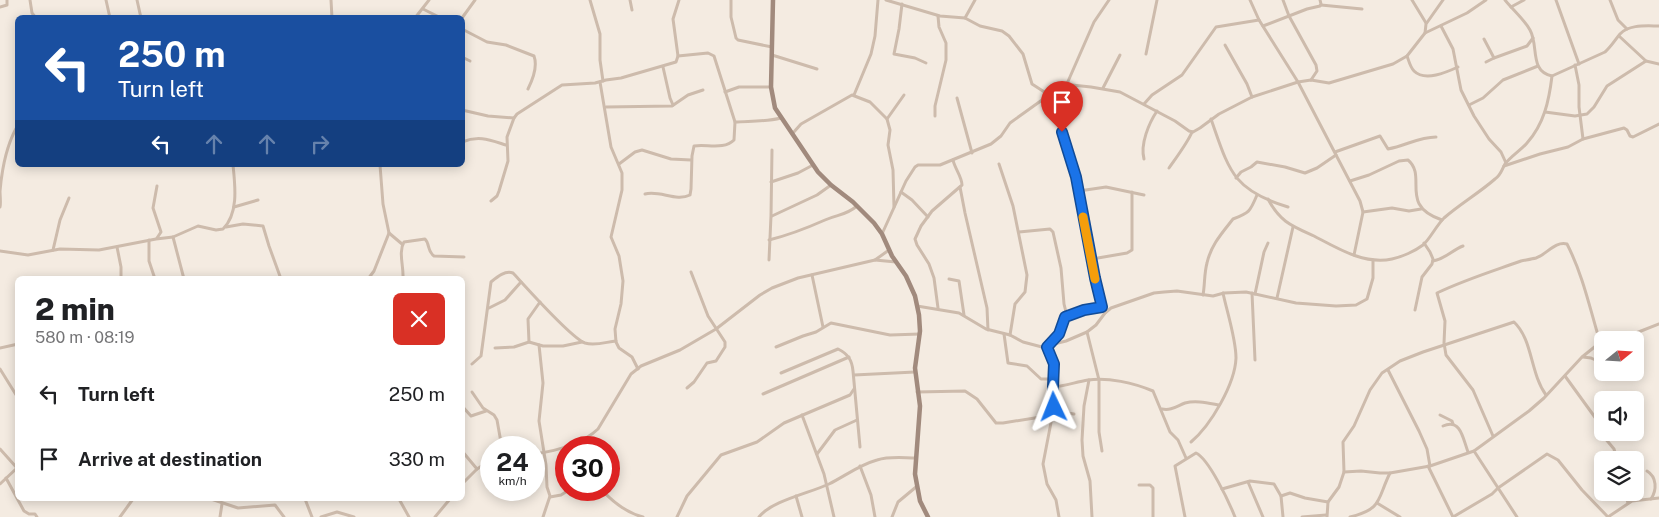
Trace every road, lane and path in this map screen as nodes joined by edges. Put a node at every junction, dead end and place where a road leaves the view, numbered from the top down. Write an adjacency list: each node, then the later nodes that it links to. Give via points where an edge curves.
1 (7, 0): 30 (street, via 7,5)
2 (30, 0): 35 (street)
3 (106, 0): 36 (street)
4 (137, 0): 37 (street)
5 (331, 0): 38 (street)
6 (429, 0): 32 (street)
7 (475, 0): 41 (street)
8 (590, 0): 77 (street, via 600,34)
9 (630, 0): 34 (street)
10 (679, 0): 61 (street, via 673,19)
11 (730, 0): 57 (street, via 736,38)
12 (773, 0): 57 (street)
13 (878, 0): 85 (street, via 871,54)
14 (886, 0): 28 (street)
15 (975, 0): 44 (street)
16 (1109, 0): 80 (street, via 1094,22)
17 (1157, 0): 58 (street)
18 (1250, 0): 45 (street)
19 (1283, 0): 43 (street)
20 (1320, 0): 29 (street)
21 (1412, 0): 46 (street)
22 (1443, 0): 46 (street)
23 (1486, 0): 48 (street)
24 (1505, 0): 31 (street)
25 (1524, 0): 31 (street)
26 (1556, 0): 69 (street)
27 (1610, 0): 50 (street, via 1618,20)
28 (902, 4): 42 (street); 68 (street, via 894,54)
29 (1321, 5): 33 (street); 43 (street)
30 (0, 7)
31 (1511, 8): 54 (street)
32 (423, 9): 39 (street); 40 (street)
33 (1362, 9)
34 (632, 10)
35 (34, 15)
36 (109, 15)
37 (140, 15)
38 (332, 15)
39 (418, 15)
40 (435, 15)
41 (464, 15)
42 (938, 16): 44 (street); 98 (street, via 938,26 946,42 946,60)
43 (1289, 16): 47 (street); 76 (street, via 1316,65 1317,71)
44 (965, 18): 87 (street, via 980,26 1005,32 1025,57 1032,84)
45 (1259, 20): 47 (street); 90 (street, via 1216,27 1182,75)
46 (1426, 24): 52 (street)
47 (1263, 26): 78 (street)
48 (1441, 26): 52 (street); 73 (street)
49 (1659, 26): 50 (street)
50 (1627, 29): 53 (street)
51 (465, 31): 82 (street, via 487,42 506,45 534,56 534,77)
52 (1425, 33): 62 (street)
53 (1619, 36): 65 (street); 69 (street, via 1605,52)
54 (1533, 37): 63 (street, via 1527,46); 71 (street)
55 (1484, 39): 63 (street)
56 (1224, 45): 88 (street)
57 (772, 47): 59 (street)
58 (1146, 54)
59 (772, 55): 74 (street); 79 (street)
60 (1120, 55): 81 (street)
61 (678, 56): 72 (street, via 676,62); 84 (street, via 712,55)
62 (1407, 56): 73 (street, via 1415,72 1424,76); 76 (street, via 1393,64 1340,81)
63 (1494, 58): 67 (street)
64 (465, 59): 66 (street)
65 (1646, 61): 70 (street); 97 (street, via 1607,86 1594,107)
66 (470, 62)
67 (1486, 62)
68 (926, 63)
69 (1577, 64): 75 (street); 97 (street)
70 (1659, 64)
71 (1538, 66): 75 (street); 91 (street, via 1503,80 1483,98)
72 (663, 67): 77 (street); 92 (street)
73 (1458, 67): 91 (street, via 1462,90)
74 (817, 69)
75 (1552, 76): 96 (street)
76 (1312, 80): 78 (street)
77 (602, 81): 93 (street); 99 (street, via 562,86)
78 (1298, 82): 88 (street); 114 (street)
79 (771, 87): 84 (street, via 740,87); 100 (street)
80 (1066, 87): 81 (street); 87 (street)
81 (1103, 88): 90 (street)
82 (528, 89)
83 (703, 90): 92 (street)
84 (725, 92): 103 (street)
85 (854, 95): 101 (street, via 870,102); 107 (street, via 807,120)
86 (904, 95): 101 (street)
87 (1049, 95): 113 (street, via 1010,123 997,140); 131 (street)
88 (1252, 97): 102 (street)
89 (957, 98): 113 (street)
90 (1144, 104): 95 (street)
91 (1469, 104): 120 (street, via 1481,127 1501,152)
92 (673, 105): 93 (street)
93 (605, 107): 118 (street, via 611,148)
94 (465, 111): 99 (street)
95 (1157, 111): 106 (street); 115 (street, via 1142,146)
96 (1545, 112): 97 (street); 120 (street, via 1535,132)
97 (1581, 115): 109 (street)
98 (935, 116)
99 (514, 118): 111 (street)
100 (781, 118): 103 (street, via 766,122); 107 (street)
101 (887, 119): 145 (street)
102 (1211, 120): 106 (street); 125 (street)
103 (735, 122): 116 (street, via 734,141 720,146 695,145)
104 (1659, 124): 109 (street, via 1633,137 1624,128)
105 (15, 130): 144 (street, via 6,152)
106 (1192, 132): 124 (street)
107 (793, 133): 121 (street)
108 (1436, 138): 114 (street, via 1418,139 1388,149 1380,136)
109 (1583, 139): 120 (street, via 1568,147)
110 (465, 141): 111 (street, via 476,138)
111 (506, 145): 140 (street, via 507,163 498,194)
112 (772, 150): 127 (street)
113 (972, 152): 117 (street)
114 (1336, 154): 125 (street, via 1305,173 1257,162); 126 (street)
115 (1144, 159)
116 (691, 160): 118 (street, via 642,150); 134 (street, via 690,194 682,198)
117 (953, 160): 130 (street, via 962,179); 132 (street, via 937,165 917,165)
118 (619, 164): 209 (street, via 622,187 612,237 620,256 623,282)
119 (1000, 164): 153 (street)
120 (1505, 164): 150 (street, via 1498,178)
121 (813, 165): 127 (street); 128 (street)
122 (233, 167): 142 (street)
123 (380, 167): 154 (street)
124 (1169, 168)
125 (1236, 178): 136 (street)
126 (1350, 181): 146 (street, via 1408,160 1414,168); 147 (street)
127 (771, 182): 148 (street)
128 (831, 185): 141 (street); 148 (street)
129 (157, 186): 157 (street, via 153,206 160,233)
130 (960, 187): 149 (street, via 940,202); 202 (street)
131 (1079, 191): 133 (street, via 1106,186); 170 (street)
132 (901, 192): 145 (street); 149 (street)
133 (1132, 192): 135 (street); 170 (street, via 1132,250)
134 (644, 194)
135 (1144, 195)
136 (1257, 195): 138 (street); 188 (street, via 1249,212 1233,219 1216,239 1207,262)
137 (69, 198): 165 (street)
138 (1268, 199): 143 (street); 152 (street, via 1276,213)
139 (258, 200): 142 (street)
140 (491, 201)
141 (857, 206): 155 (street); 159 (street, via 845,215)
142 (233, 207): 151 (street)
143 (1288, 207)
144 (0, 208)
145 (894, 209): 155 (street)
146 (1422, 209): 147 (street, via 1392,208); 150 (street)
147 (1363, 212): 168 (street)
148 (771, 216): 159 (street)
149 (928, 217): 194 (street, via 917,233 916,241 934,278)
150 (1442, 220): 161 (street)
151 (225, 227): 156 (street, via 216,230 198,226); 180 (street, via 244,224 264,226)
152 (1293, 227): 168 (street); 189 (street)
153 (1019, 232): 198 (street, via 1050,229 1053,232); 208 (street, via 1026,290 1015,304)
154 (389, 233): 162 (street); 181 (street)
155 (882, 234): 166 (street)
156 (174, 237): 157 (street); 179 (street)
157 (156, 239): 158 (street)
158 (149, 240): 164 (street); 178 (street, via 149,261)
159 (769, 240): 171 (street)
160 (1268, 243): 187 (street)
161 (1424, 243): 173 (street, via 1394,259); 174 (street)
162 (402, 244): 169 (street, via 425,239 429,252 434,256); 182 (street)
163 (1463, 246): 174 (street)
164 (117, 247): 165 (street, via 92,251); 177 (street)
165 (53, 250): 167 (street, via 28,254)
166 (889, 250): 172 (street); 175 (street)
167 (0, 251)
168 (1354, 255): 173 (street)
169 (464, 256)
170 (1092, 259): 192 (street)
171 (769, 260)
172 (875, 260): 175 (street); 183 (street)
173 (1373, 260): 189 (street, via 1371,288 1362,303 1336,306)
174 (1433, 261): 195 (street, via 1422,276)
175 (897, 262): 191 (street)
176 (691, 272): 201 (street)
177 (120, 276)
178 (154, 276)
179 (183, 276)
180 (280, 276)
181 (370, 276)
182 (403, 276)
183 (812, 276): 200 (street); 201 (street, via 794,279 765,291)
184 (949, 279): 197 (street, via 959,281)
185 (521, 282): 190 (street); 193 (street, via 504,300); 193 (street, via 511,272 493,280)
186 (1222, 293): 187 (street); 188 (street); 243 (street, via 1236,358 1230,383)
187 (1253, 294): 189 (street); 223 (street)
188 (1202, 295): 196 (street, via 1154,292)
189 (1277, 298)
190 (540, 302): 210 (street, via 528,319); 211 (street)
191 (917, 306): 194 (street); 206 (street)
192 (1102, 307): 196 (street); 198 (street)
193 (488, 308): 224 (street, via 481,356)
194 (938, 309): 197 (street)
195 (1415, 310)
196 (1105, 313): 205 (street)
197 (964, 316): 202 (street)
198 (1067, 316): 216 (street, via 1062,321 1059,334)
199 (1659, 324): 204 (street)
200 (823, 327): 206 (street, via 836,324 890,335); 215 (street)
201 (716, 329): 226 (street); 236 (street, via 725,343 725,350 716,361 707,363)
202 (988, 330): 207 (street)
203 (1598, 331): 214 (street, via 1575,259 1567,244 1561,243 1536,258 1437,293 1445,321)
204 (1641, 331)
205 (1087, 332): 216 (street); 234 (street)
206 (920, 334): 228 (street)
207 (1004, 334): 208 (street); 232 (street, via 1008,363 1027,366 1041,380)
208 (1010, 335): 216 (street, via 1034,346)
209 (616, 341): 211 (street); 226 (street, via 619,348 632,357)
210 (529, 342): 213 (street); 219 (street)
211 (583, 342): 213 (street, via 563,346)
212 (15, 345): 218 (street)
213 (539, 345): 256 (street, via 543,374 542,405 538,418)
214 (1444, 346): 227 (street, via 1400,361); 242 (street, via 1514,322 1520,328); 257 (street, via 1448,358 1473,390)
215 (776, 347)
216 (1047, 347): 232 (street, via 1054,364)
217 (1594, 347): 221 (street)
218 (0, 348)
219 (495, 348)
220 (849, 357): 229 (street, via 837,349); 230 (street); 241 (street)
221 (1582, 357): 222 (street); 231 (street)
222 (1594, 359)
223 (1255, 360)
224 (472, 364)
225 (0, 369): 240 (street)
226 (638, 369): 265 (street, via 631,374 598,430 577,443)
227 (1388, 370): 274 (street, via 1420,431); 279 (street, via 1370,390 1343,442)
228 (915, 372): 230 (street); 239 (street)
229 (782, 373)
230 (854, 375): 237 (street)
231 (1565, 376): 242 (street); 251 (street)
232 (1054, 379): 235 (street)
233 (1089, 380): 234 (street); 235 (street); 330 (street, via 1082,440 1090,482)
234 (1098, 380): 245 (street, via 1151,390); 262 (street)
235 (1053, 387): 247 (street)
236 (687, 388)
237 (854, 389): 250 (street, via 850,395); 252 (street)
238 (472, 392): 246 (street)
239 (917, 392): 247 (street, via 965,391 978,399 996,423); 269 (street)
240 (15, 393)
241 (763, 394)
242 (1546, 395): 257 (street)
243 (1219, 405): 245 (street, via 1204,402); 259 (street, via 1204,429)
244 (465, 409): 246 (street, via 471,416)
245 (1161, 409): 270 (street)
246 (487, 411): 255 (street, via 498,420)
247 (1054, 413): 248 (street); 329 (street, via 1043,464)
248 (1074, 414)
249 (1440, 414): 253 (street)
250 (802, 415): 268 (street); 322 (street, via 757,442 721,455 687,496)
251 (1594, 415)
252 (857, 420): 260 (street); 268 (street, via 835,430)
253 (1453, 424): 254 (street); 266 (street, via 1460,429)
254 (1443, 426)
255 (500, 436)
256 (541, 436)
257 (1492, 436): 263 (street)
258 (1607, 441): 264 (street)
259 (1191, 442)
260 (860, 447)
261 (0, 449): 271 (street)
262 (1102, 451)
263 (1474, 451): 266 (street); 288 (street)
264 (1615, 451)
265 (545, 452)
266 (1468, 452): 274 (street)
267 (465, 455): 276 (street)
268 (817, 455): 285 (street)
269 (916, 458): 273 (street, via 886,458); 287 (street)
270 (1186, 458): 289 (street, via 1196,453 1200,455); 332 (street, via 1175,467)
271 (15, 466)
272 (545, 466): 294 (street)
273 (860, 466): 285 (street); 326 (street)
274 (1429, 466): 280 (street); 339 (street)
275 (480, 467): 276 (street)
276 (477, 469): 282 (street)
277 (15, 470): 281 (street)
278 (1647, 471): 296 (street, via 1653,476 1655,488)
279 (1344, 472): 280 (street); 305 (street, via 1339,487)
280 (1390, 473): 306 (street)
281 (6, 478): 284 (street); 290 (street)
282 (465, 481)
283 (1248, 482): 289 (street); 293 (street, via 1274,484); 334 (street)
284 (0, 484)
285 (826, 485): 292 (street); 325 (street)
286 (1139, 485): 331 (street, via 1153,488)
287 (916, 487): 327 (street, via 898,502); 328 (street)
288 (1498, 488): 339 (street); 340 (street); 341 (street, via 1547,454 1558,460)
289 (1222, 489): 333 (street)
290 (15, 494)
291 (555, 496): 294 (street)
292 (796, 496): 323 (street); 324 (street)
293 (1281, 496): 305 (street, via 1290,493); 335 (street)
294 (550, 497): 320 (street)
295 (1659, 498): 296 (street)
296 (1650, 499): 307 (street)
297 (19, 501): 311 (street, via 24,511)
298 (132, 501): 312 (street)
299 (215, 501): 308 (street)
300 (276, 501): 309 (street)
301 (306, 501): 315 (street)
302 (400, 501): 318 (street)
303 (448, 501): 319 (street)
304 (612, 501): 321 (street)
305 (1328, 502): 310 (street)
306 (1377, 503): 337 (street, via 1364,514); 338 (street)
307 (1628, 503): 341 (street)
308 (222, 504): 309 (street, via 244,509); 313 (street)
309 (275, 505): 314 (street)
310 (1326, 516): 336 (street)
311 (37, 517)
312 (120, 517)
313 (220, 517)
314 (284, 517)
315 (312, 517)
316 (321, 517): 317 (street, via 337,512)
317 (354, 517)
318 (409, 517)
319 (435, 517)
320 (543, 517)
321 (643, 517)
322 (677, 517)
323 (758, 517)
324 (802, 517)
325 (834, 517)
326 (875, 517)
327 (892, 517)
328 (928, 517)
329 (1059, 517)
330 (1092, 517)
331 (1153, 517)
332 (1184, 517)
333 (1235, 517)
334 (1263, 517)
335 (1283, 517)
336 (1302, 517)
337 (1350, 517)
338 (1400, 517)
339 (1453, 517)
340 (1517, 517)
341 (1608, 517)

